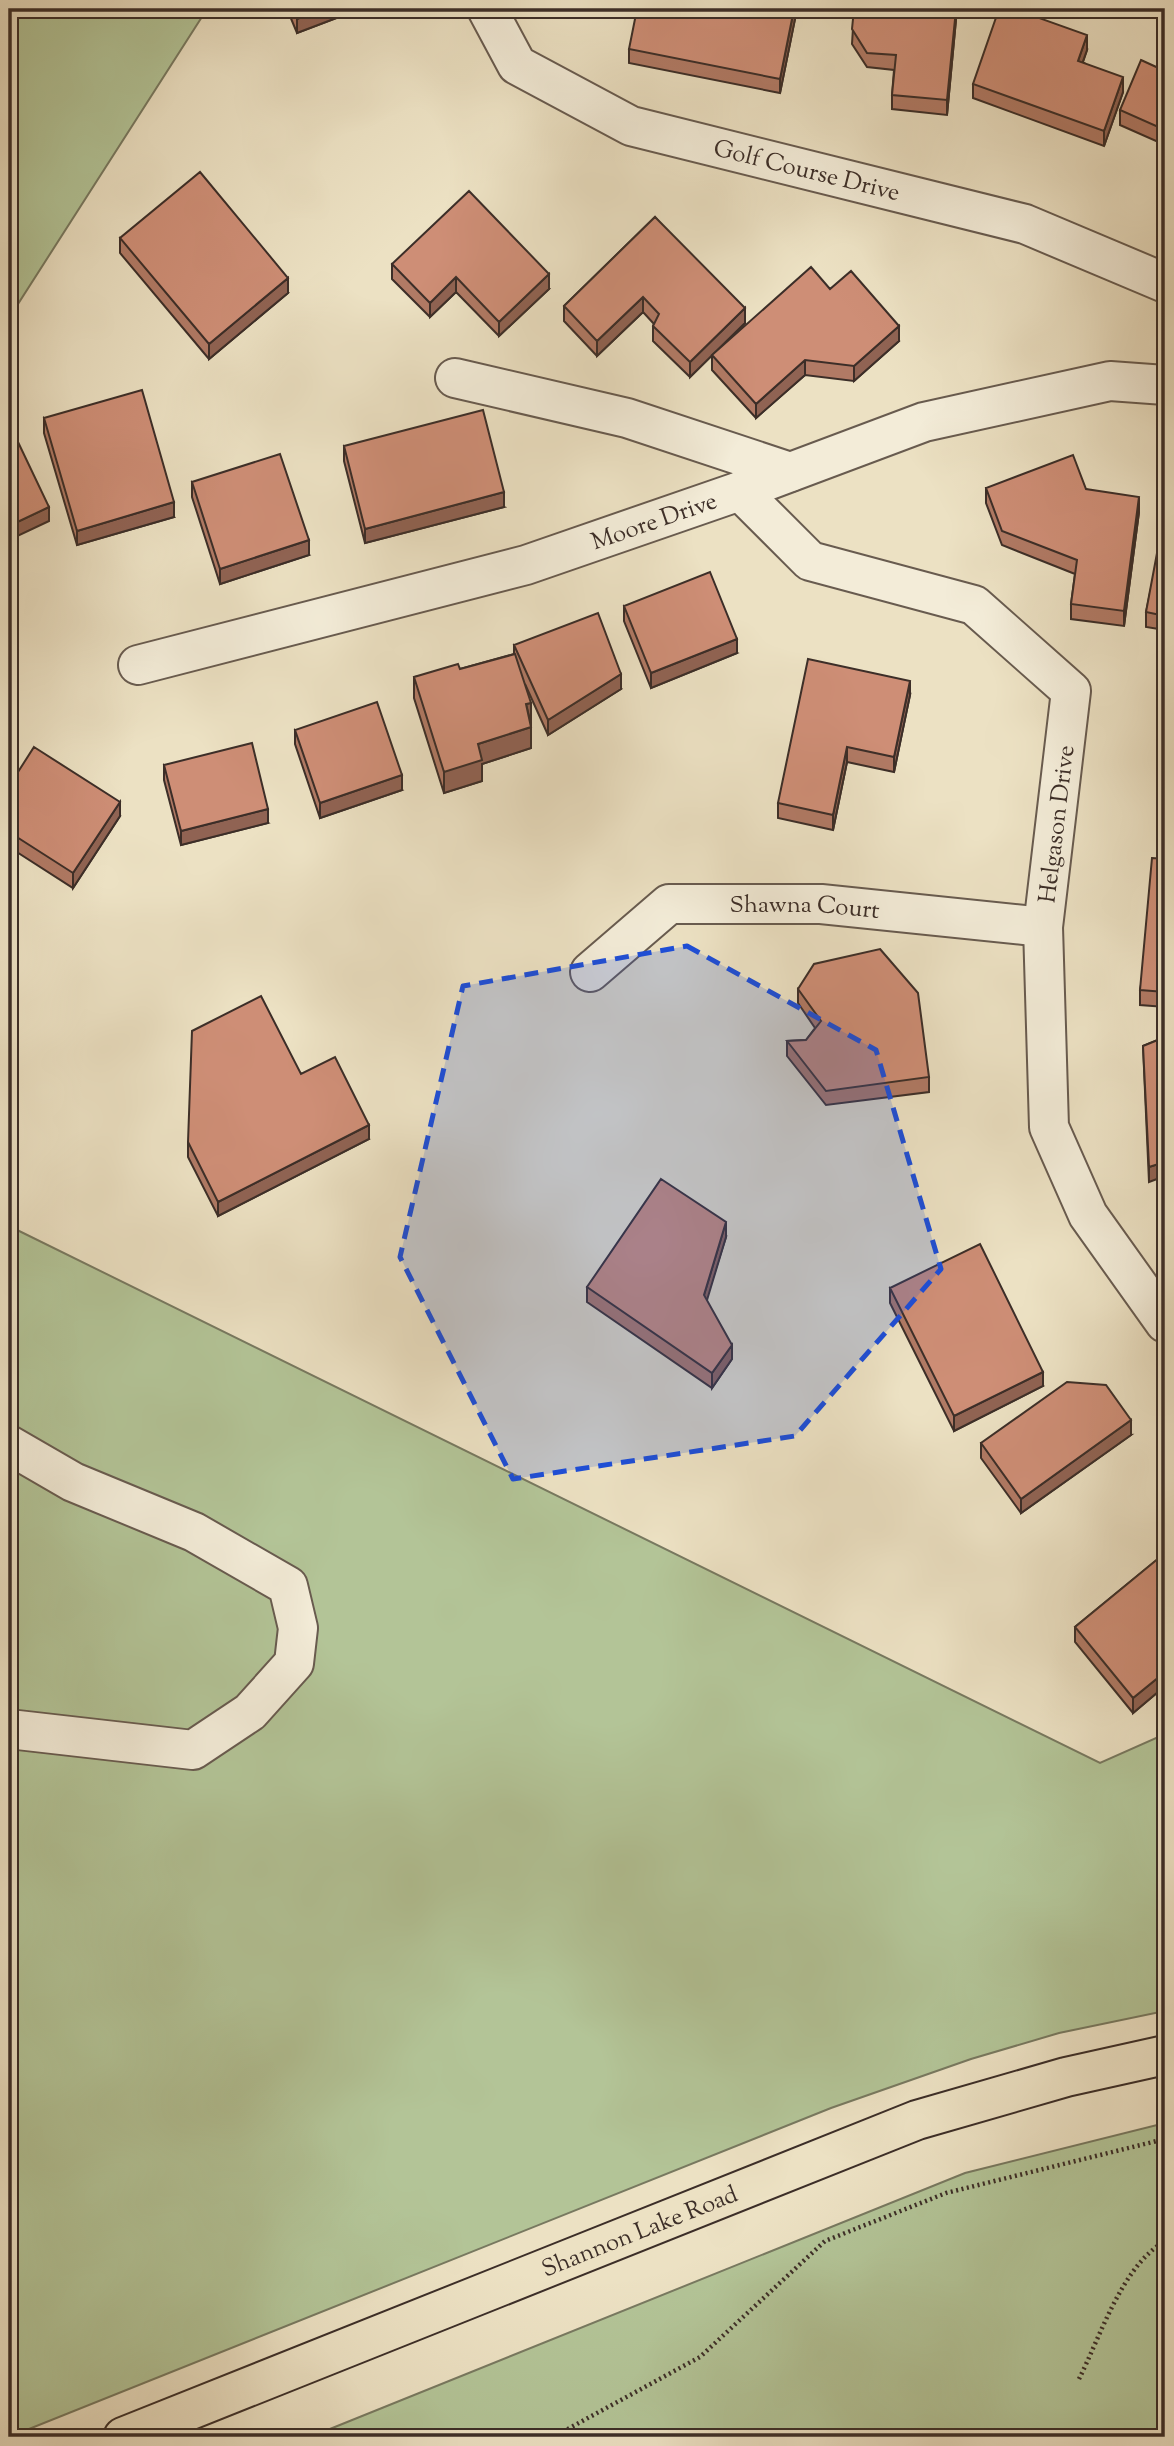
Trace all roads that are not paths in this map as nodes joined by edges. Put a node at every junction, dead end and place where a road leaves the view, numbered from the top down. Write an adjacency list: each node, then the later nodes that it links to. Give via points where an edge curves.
1 (487, 9): 2 (street, Golf Course Drive, via 517,65 631,126 1025,224)
2 (1165, 283)
3 (455, 378): 5 (street, via 627,418)
4 (1165, 385): 5 (street, Moore Drive, via 1110,381 924,422)
5 (790, 472): 6 (street, Moore Drive)
6 (740, 491): 7 (street, Moore Drive, via 526,565); 8 (street, Helgason Drive, via 810,561 974,605 1071,691)
7 (138, 665)
8 (1043, 927): 9 (street, Shawna Court, via 821,904 669,904); 10 (street, Helgason Drive, via 1049,1127 1088,1215)
9 (590, 972)
10 (1165, 1323)
11 (9, 1445): 12 (street, via 73,1482 194,1532 288,1586 298,1628 294,1663 250,1712 193,1750)
12 (9, 1729)
13 (1165, 2055): 14 (main road, Shannon Lake Road, via 1066,2077 917,2120)
14 (124, 2437)

